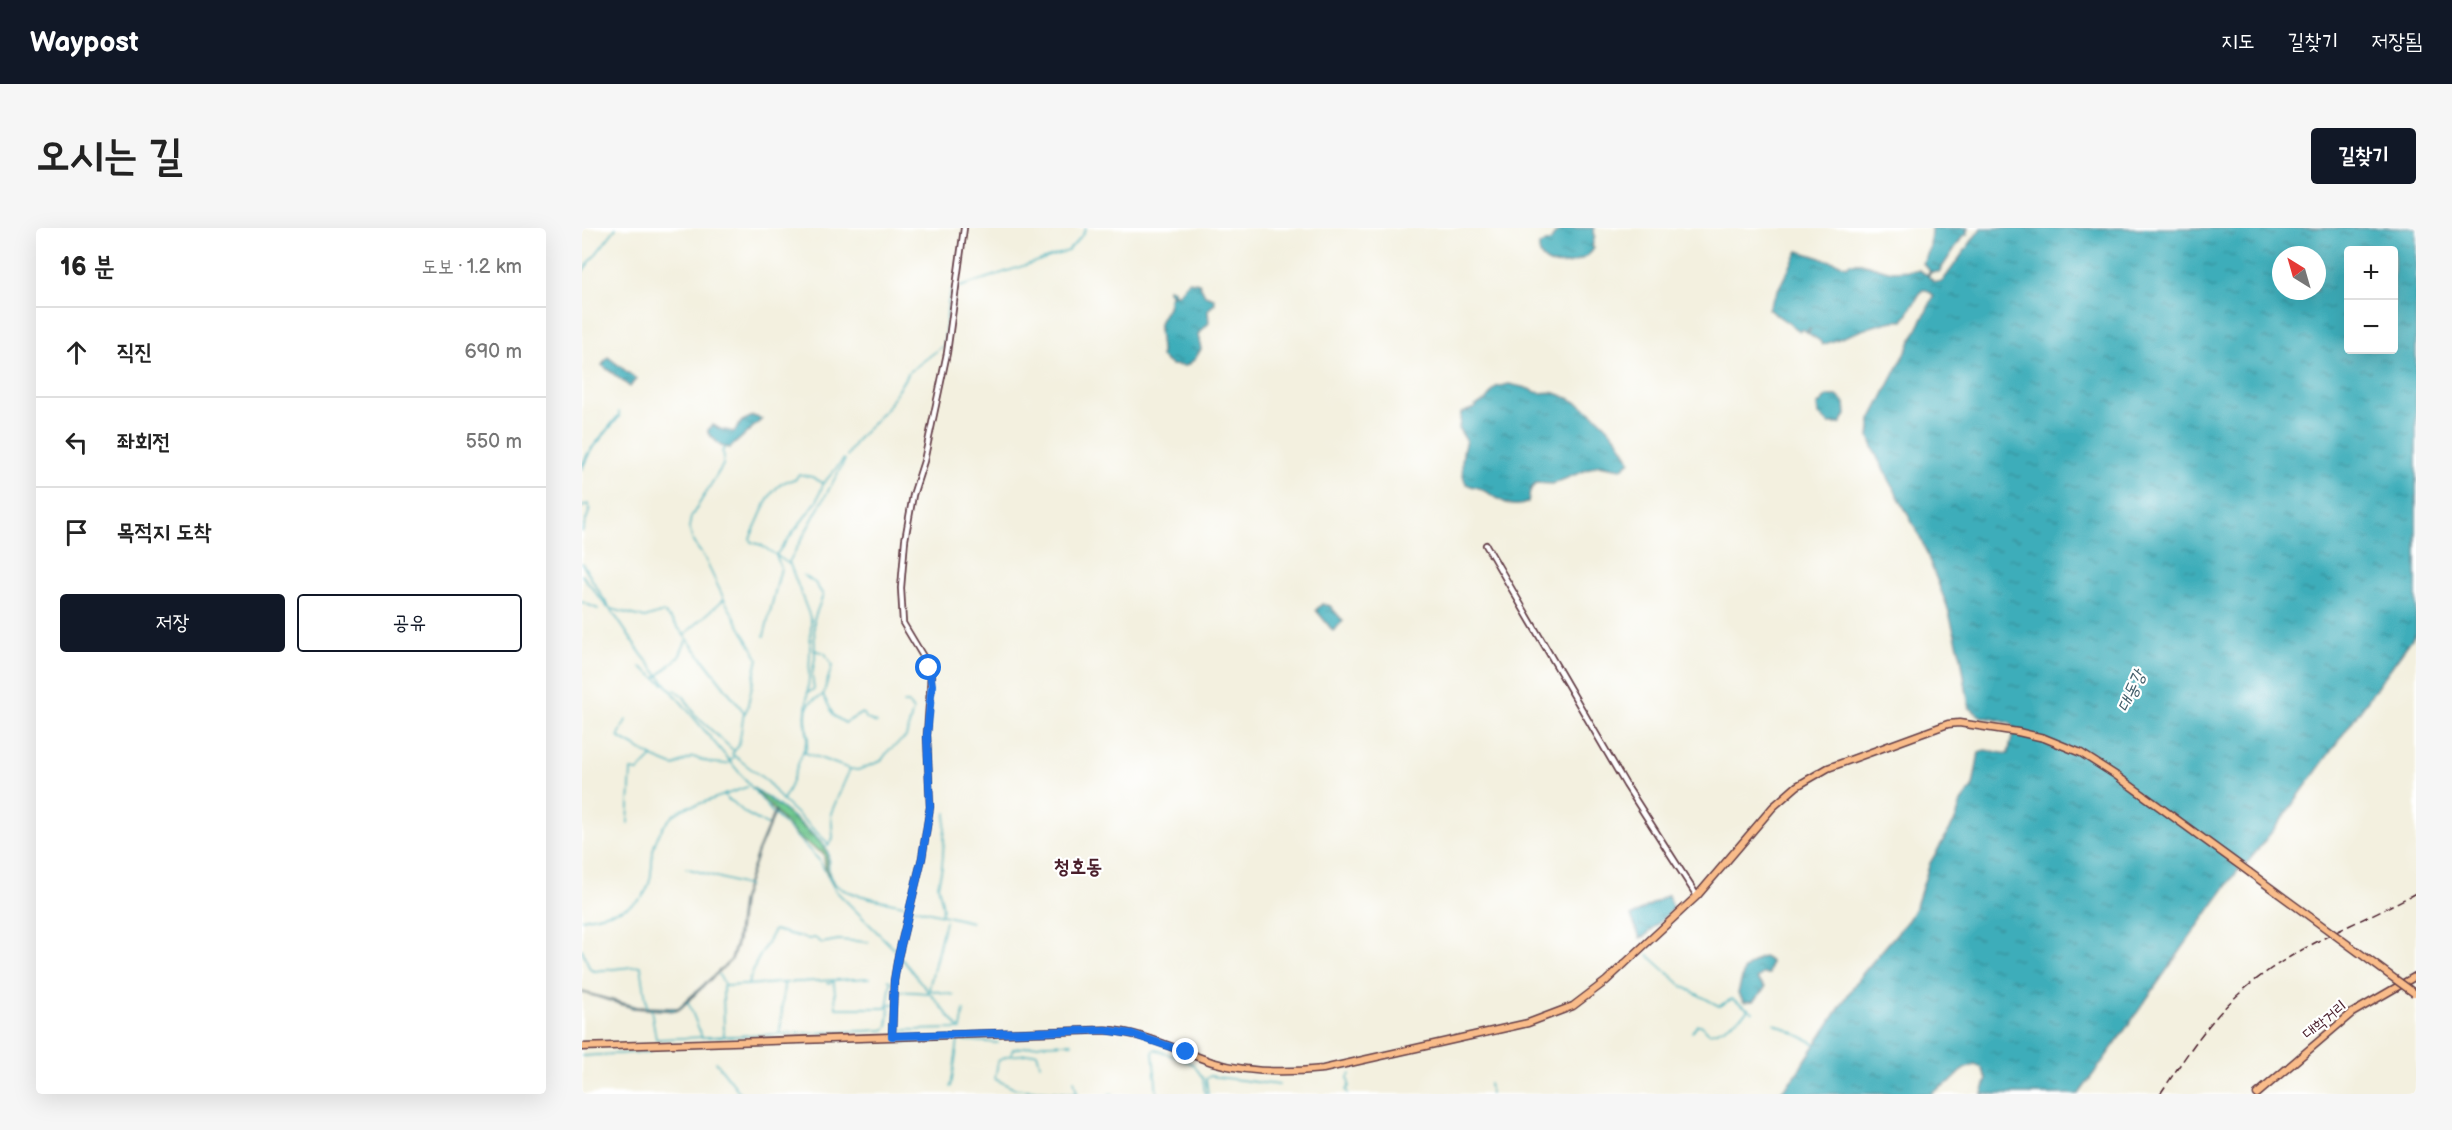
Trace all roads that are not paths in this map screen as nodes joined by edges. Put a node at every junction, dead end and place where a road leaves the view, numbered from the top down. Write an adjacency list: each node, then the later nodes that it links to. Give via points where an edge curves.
1 (964, 228): 6 (street, via 947,352 905,540 903,623 931,674 927,735 930,807 894,981)
2 (1486, 545): 3 (street, via 1615,766)
3 (1697, 896): 5 (main road, bridge, via 1773,807 1797,786 1828,768 1926,731 1948,724 1977,725 2044,738 2081,753); 6 (main road, via 1606,981 1563,1010 1528,1023 1323,1069 1278,1072 1234,1067 1116,1031)
4 (2416, 976): 8 (main road, 대학거리, via 2352,1013)
5 (2415, 993)
6 (892, 1036): 7 (main road)
7 (582, 1047)
8 (2257, 1094)

